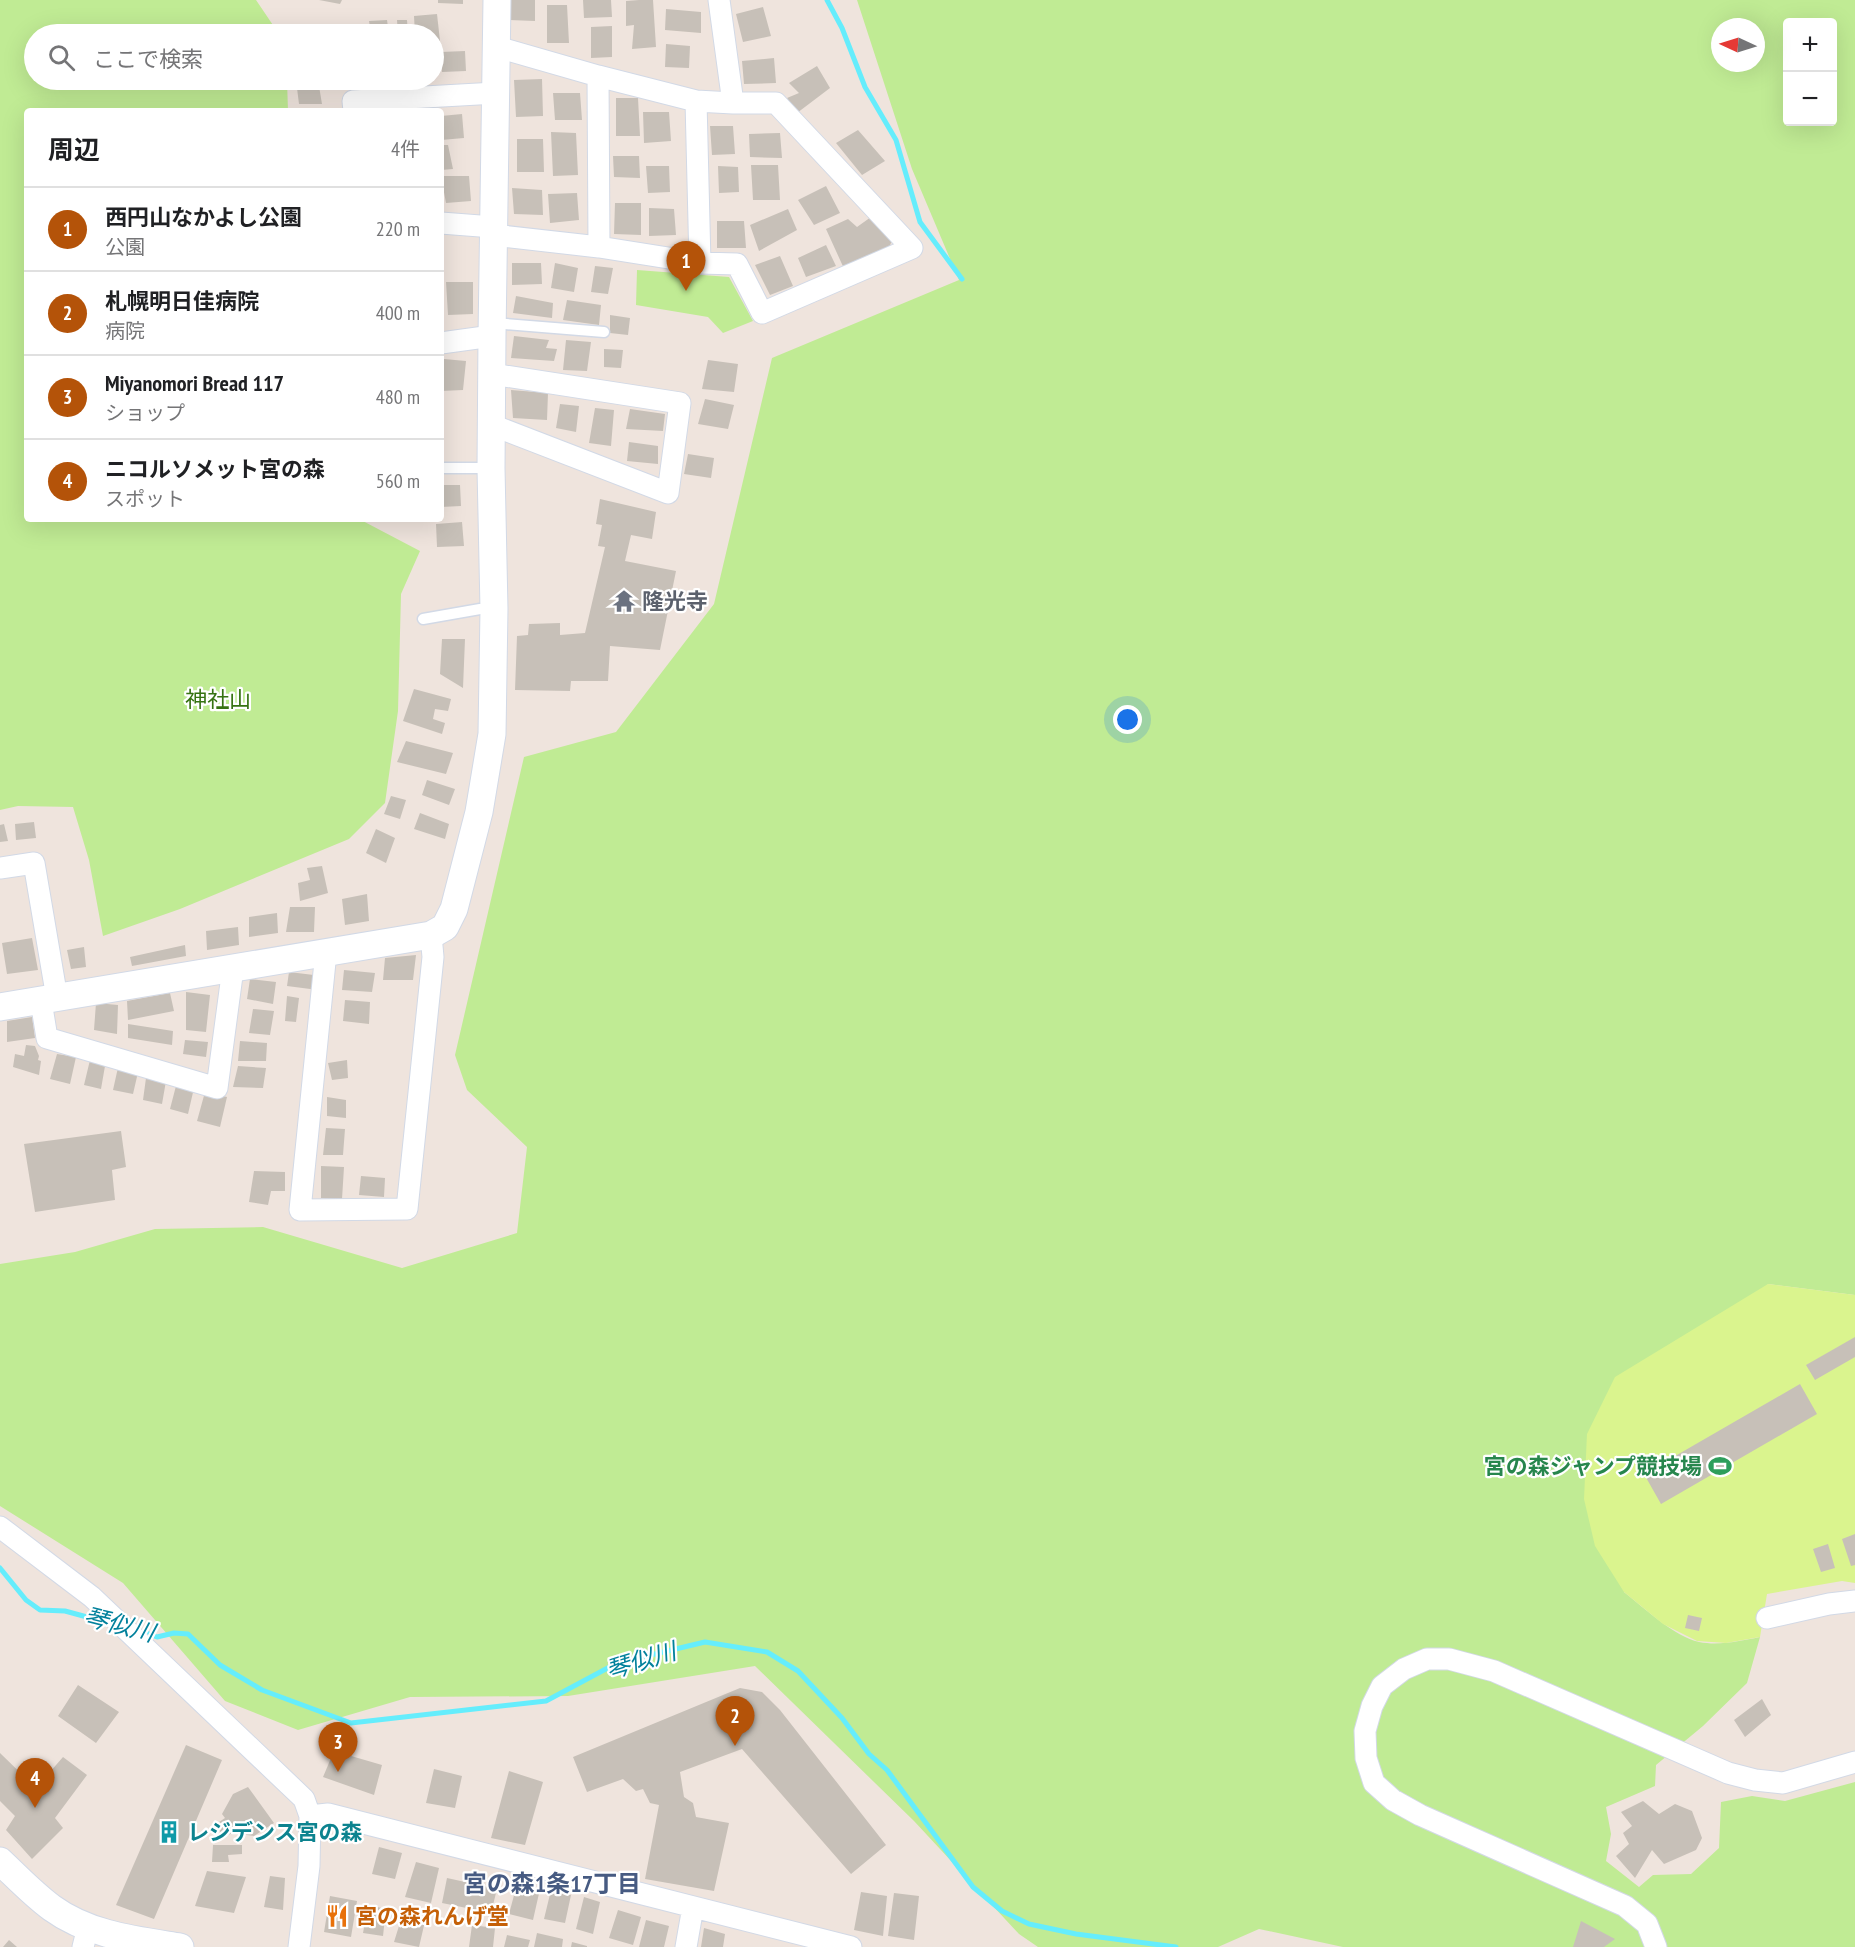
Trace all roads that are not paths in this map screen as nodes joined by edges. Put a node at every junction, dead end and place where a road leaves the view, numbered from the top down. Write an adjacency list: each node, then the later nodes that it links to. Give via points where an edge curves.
1 (497, 0): 3 (street)
2 (719, 0): 7 (street)
3 (498, 47): 4 (street); 5 (street)
4 (598, 76): 6 (street); 11 (street)
5 (496, 93): 8 (street, via 352,102); 10 (street)
6 (696, 101): 7 (street); 12 (street)
7 (733, 103): 12 (street, via 776,103 912,248 762,313 737,264)
8 (353, 108)
9 (444, 223): 10 (street)
10 (493, 231): 11 (street); 13 (street)
11 (599, 247): 12 (street)
12 (700, 263)
13 (492, 330): 14 (lane); 15 (street); 16 (street)
14 (604, 332)
15 (444, 342)
16 (492, 374): 17 (street); 17 (street, via 680,403 668,493)
17 (492, 426): 19 (street)
18 (444, 468): 19 (lane)
19 (491, 468): 20 (street)
20 (494, 609): 21 (lane); 23 (street, via 492,734 479,812 454,909 446,927)
21 (423, 620)
22 (0, 868): 26 (street, via 34,863)
23 (431, 935): 24 (street); 24 (street, via 433,957 407,1209 300,1210)
24 (326, 952): 25 (street)
25 (233, 968): 26 (street); 26 (street, via 217,1088 46,1038)
26 (49, 999): 27 (street)
27 (0, 1007)
28 (0, 1527): 32 (street, via 92,1597 304,1799)
29 (1855, 1601): 30 (street)
30 (1767, 1618)
31 (1855, 1762): 40 (street, via 1783,1783 1755,1780 1728,1773 1494,1671 1449,1659 1427,1659 1404,1669 1382,1686 1365,1731 1366,1758 1374,1782 1393,1800 1420,1815 1625,1906 1647,1924)
32 (310, 1816): 34 (street, via 328,1815); 37 (street)
33 (0, 1861): 35 (street)
34 (693, 1907): 38 (street); 39 (street)
35 (85, 1937): 36 (street)
36 (180, 1947)
37 (300, 1947)
38 (686, 1947)
39 (851, 1947)
40 (1656, 1947)

